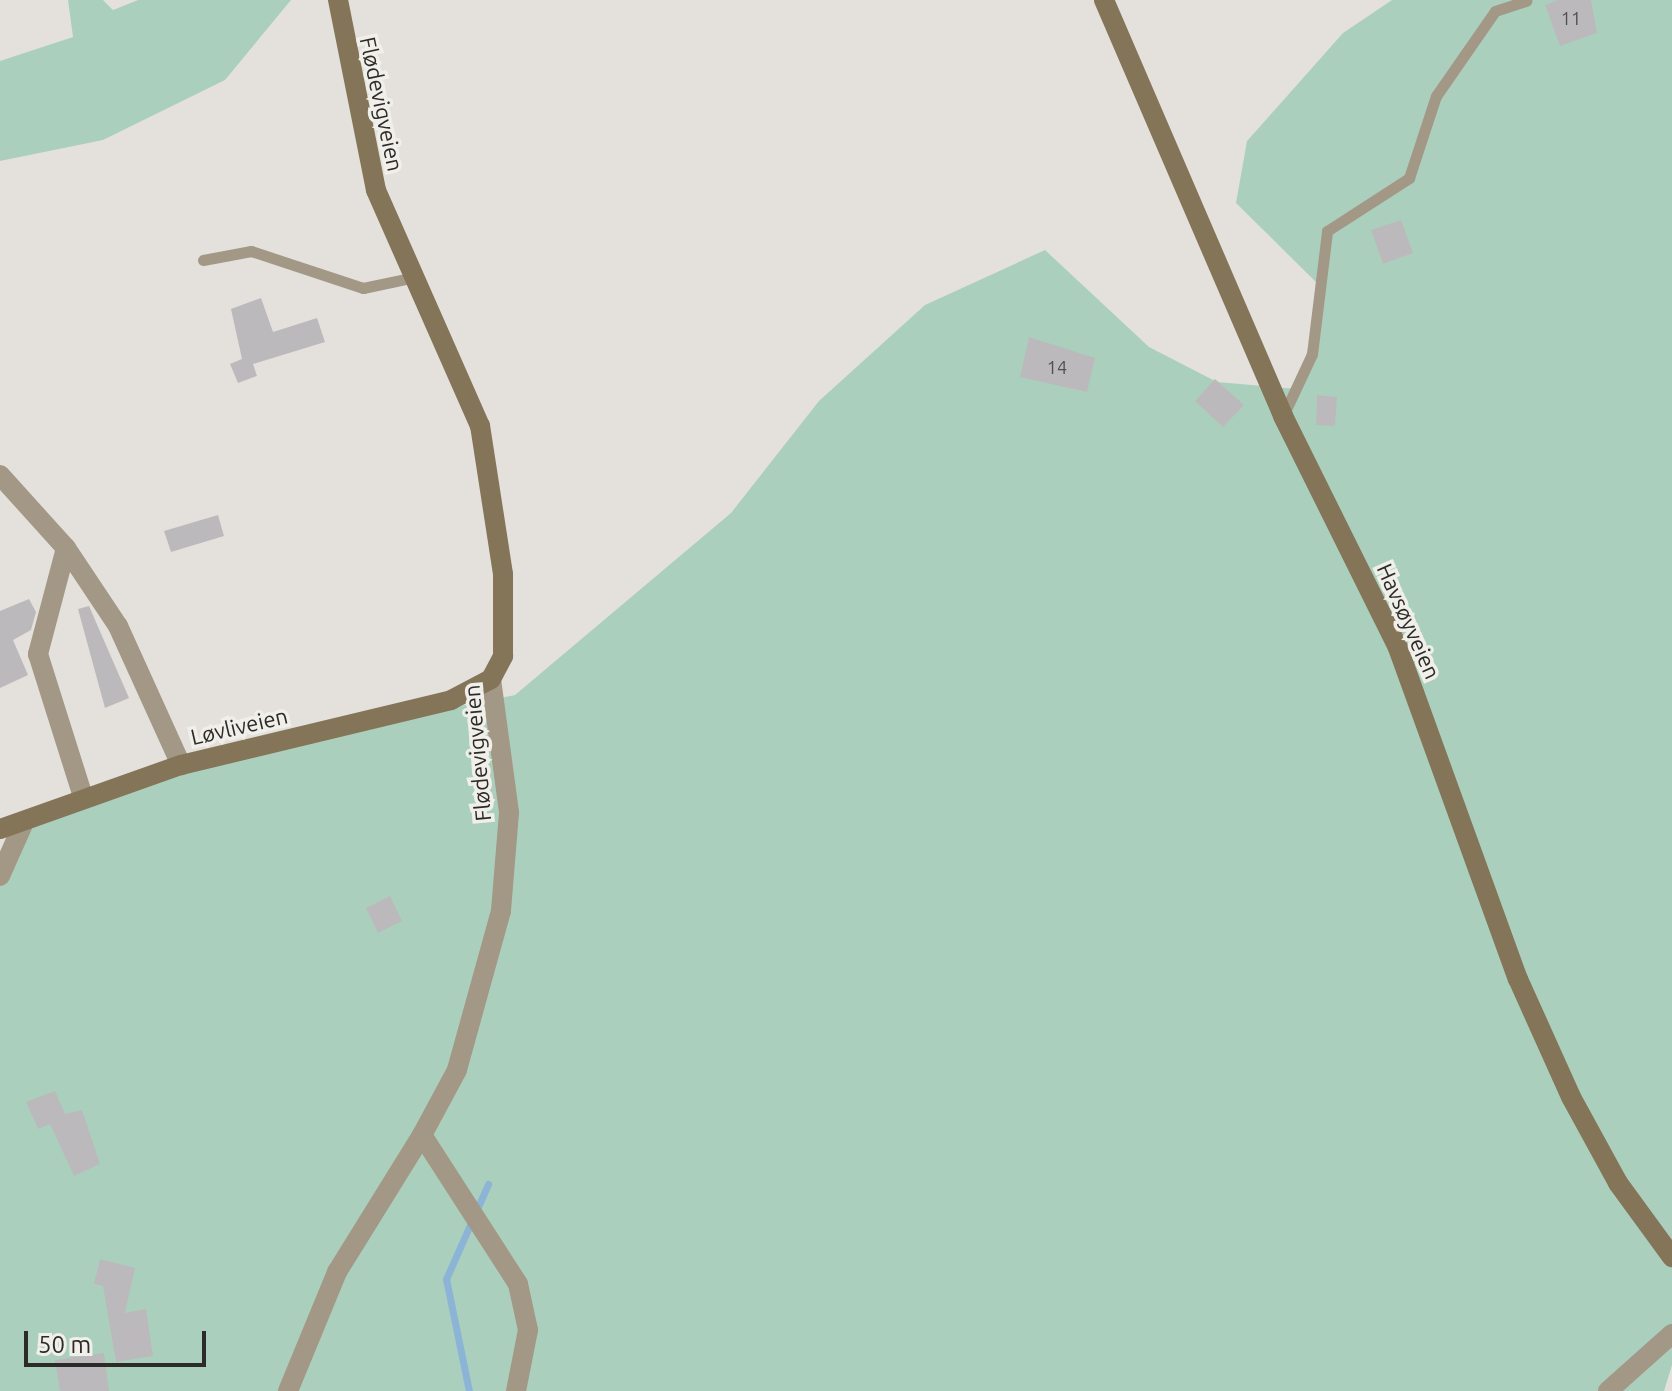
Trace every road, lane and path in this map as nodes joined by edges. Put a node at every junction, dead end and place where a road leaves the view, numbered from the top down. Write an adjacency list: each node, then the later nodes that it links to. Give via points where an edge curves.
1 (338, 0): 5 (main road, Flødevigveien, via 362,139)
2 (1104, 0): 6 (main road, Havsøyveien)
3 (1526, 1): 6 (lane, via 1495,11 1436,96 1409,178 1327,231 1312,354)
4 (203, 260): 5 (lane, via 251,251 363,288)
5 (411, 278): 9 (main road, Flødevigveien, via 454,357 488,459 505,628)
6 (1283, 416): 16 (main road, Havsøyveien, via 1398,648 1518,979 1571,1097 1618,1183)
7 (0, 475): 8 (street)
8 (66, 548): 10 (street, via 118,626); 11 (street, via 38,654)
9 (491, 679): 10 (main road, Løvliveien, via 451,700); 15 (street, Flødevigveien, via 509,813 501,911 457,1070)
10 (181, 765): 11 (main road, Løvliveien)
11 (83, 797): 12 (main road, Løvliveien)
12 (24, 822): 13 (main road, Løvliveien); 14 (street)
13 (0, 829)
14 (0, 876)
15 (422, 1135): 18 (street, Flødevigveien, via 337,1272); 19 (street, via 518,1284 528,1330)
16 (1672, 1257)
17 (1672, 1334): 20 (street)
18 (288, 1391)
19 (516, 1391)
20 (1608, 1391)

